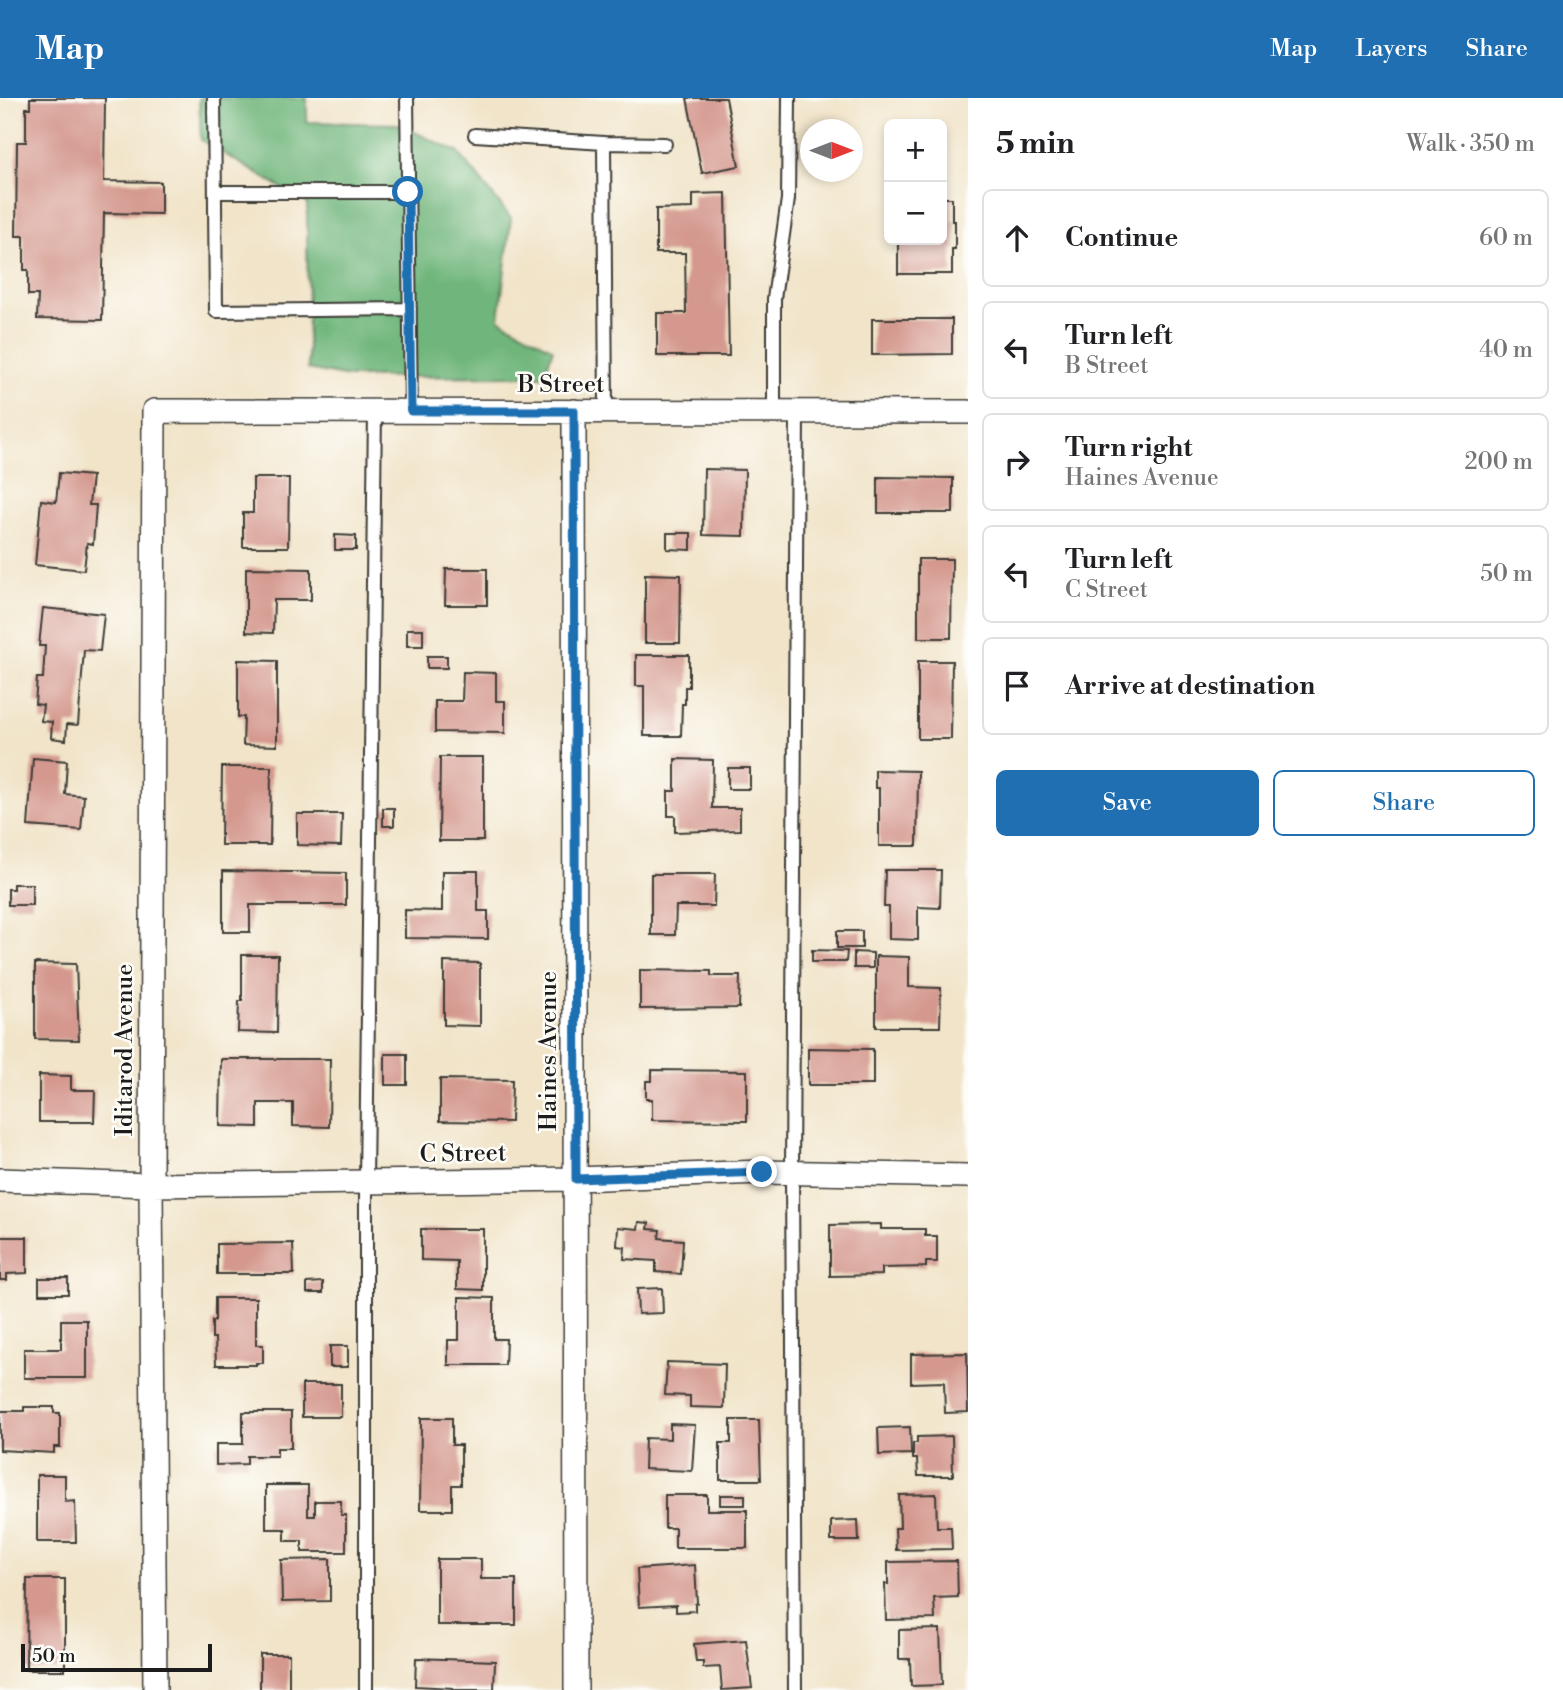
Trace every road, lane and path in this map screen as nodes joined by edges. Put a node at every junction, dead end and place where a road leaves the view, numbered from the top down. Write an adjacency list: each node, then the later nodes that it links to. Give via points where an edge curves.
1 (214, 98): 7 (lane)
2 (407, 98): 8 (lane)
3 (789, 98): 16 (lane, via 788,199 774,299)
4 (475, 135): 5 (lane)
5 (604, 143): 6 (lane); 14 (lane)
6 (665, 144)
7 (215, 192): 8 (lane); 9 (lane, via 216,311)
8 (408, 192): 9 (lane)
9 (410, 309): 12 (lane)
10 (155, 411): 11 (street, B Street); 22 (street, Iditarod Avenue)
11 (375, 411): 12 (street, B Street); 21 (lane)
12 (411, 411): 13 (street, B Street)
13 (574, 411): 14 (street, B Street); 19 (street, Haines Avenue)
14 (606, 411): 16 (street, B Street)
15 (968, 412): 16 (street, B Street)
16 (785, 413): 17 (lane)
17 (792, 1173): 18 (street, C Street); 19 (street, C Street); 26 (lane)
18 (968, 1176)
19 (576, 1179): 21 (street, C Street); 25 (street, Haines Avenue)
20 (0, 1180): 22 (street, C Street)
21 (366, 1182): 22 (street, C Street); 24 (lane)
22 (151, 1185): 23 (street, Iditarod Avenue)
23 (155, 1690)
24 (366, 1690)
25 (576, 1690)
26 (795, 1690)

